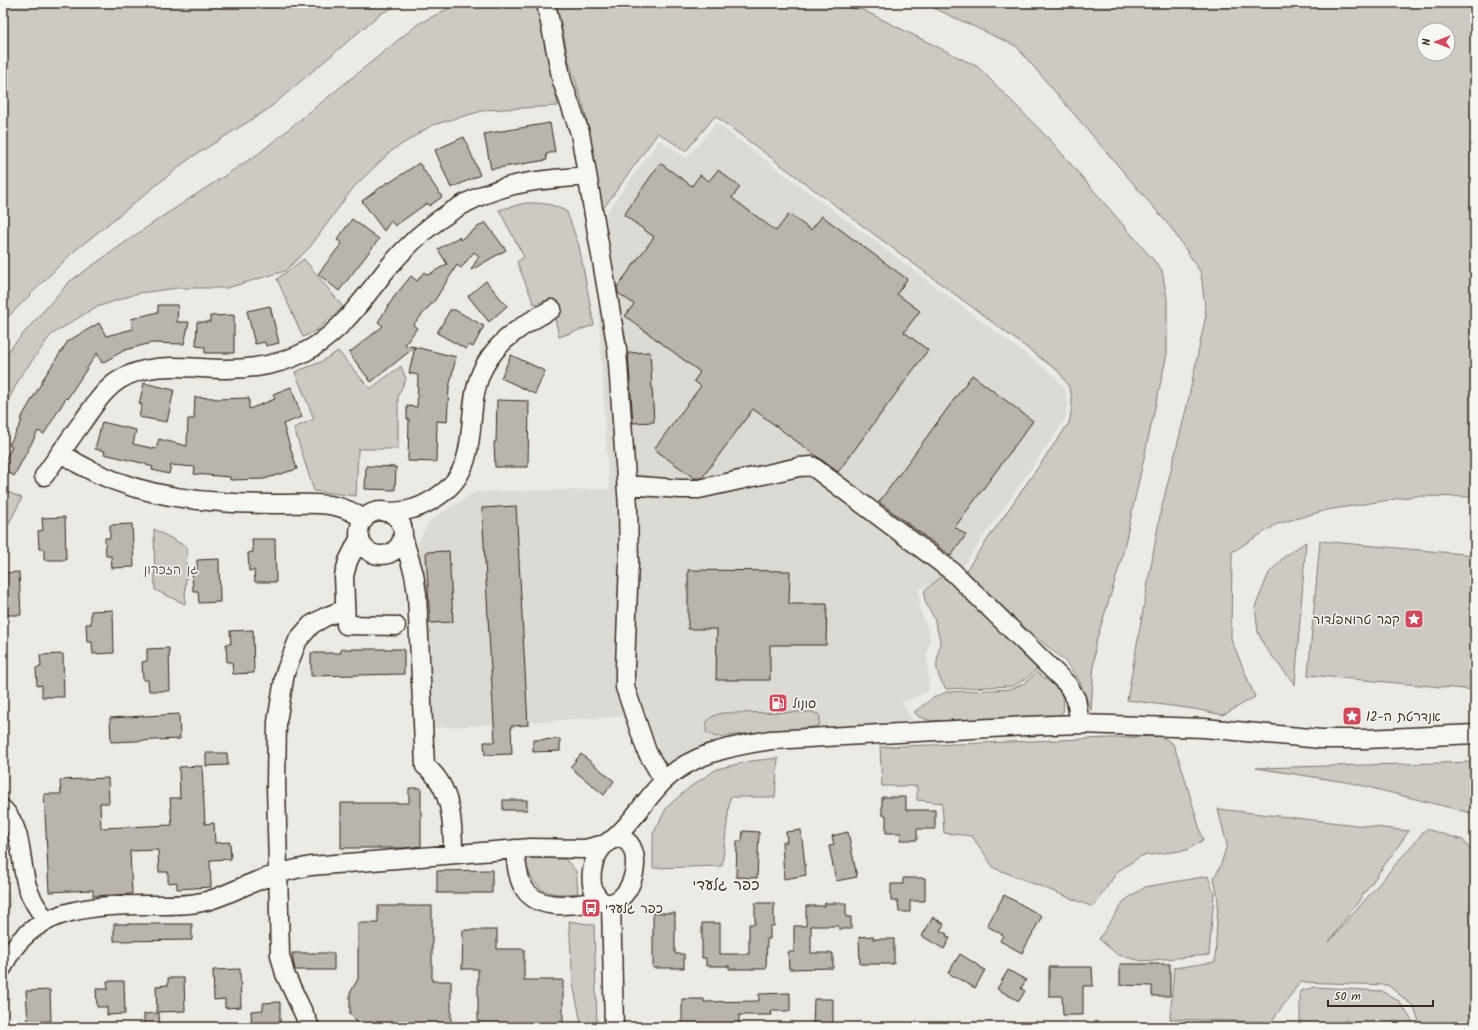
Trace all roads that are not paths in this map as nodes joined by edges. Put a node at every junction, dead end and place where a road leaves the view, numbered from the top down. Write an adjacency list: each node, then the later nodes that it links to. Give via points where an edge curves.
1 (546, 3): 2 (street, via 562,81 580,133)
2 (587, 176): 4 (street, via 504,188 484,194 449,212 424,230 407,247 342,324 316,345 296,356 245,369 169,367 140,371 124,378 105,392); 6 (street, via 617,349)
3 (552, 309): 7 (street, via 500,344 484,366 474,395 470,446 462,472 450,488)
4 (61, 453): 5 (street); 9 (street, via 106,478 160,494 221,502 326,504 350,511)
5 (44, 476)
6 (627, 485): 16 (street, via 698,489 812,466 953,572 1067,684 1076,699); 18 (street, via 629,561 625,687 647,752)
7 (421, 506): 8 (street); 10 (street, via 411,518)
8 (385, 512): 9 (street, via 371,514); 10 (street, via 401,523)
9 (362, 528): 11 (street, via 362,543 371,553); 13 (street, via 346,566)
10 (403, 535): 11 (street, via 401,543 394,551); 12 (street)
11 (380, 555): 12 (street, via 388,555 399,560); 13 (street, via 369,556 356,564 348,575)
12 (416, 580): 24 (street, via 425,766 436,775 446,797 452,828)
13 (344, 588): 14 (street)
14 (345, 609): 15 (street, via 346,625); 26 (street, via 311,625 298,640 285,673 277,722)
15 (396, 626)
16 (1080, 724): 17 (street, via 1211,728 1321,739); 18 (street, via 752,743 704,756 678,769)
17 (1475, 734)
18 (664, 781): 19 (street)
19 (650, 798): 21 (street, via 631,822); 25 (street, via 640,832)
20 (3, 809): 29 (street, via 18,834 30,894)
21 (608, 842): 22 (street, via 585,849); 25 (street, via 622,838 628,842 634,852); 27 (street, via 595,860)
22 (565, 848): 23 (street); 27 (street, via 585,861)
23 (515, 849): 24 (street); 28 (street, via 519,878 528,894 535,900 559,906)
24 (453, 854): 26 (street, via 311,866)
25 (635, 865): 28 (street, via 633,876 622,897)
26 (278, 873): 29 (street, via 200,903 92,907 71,911); 31 (street, via 280,955 285,974)
27 (592, 876): 28 (street, via 596,897)
28 (606, 902): 32 (street)
29 (47, 921): 30 (street, via 23,938)
30 (3, 967)
31 (310, 1027)
32 (614, 1027)

